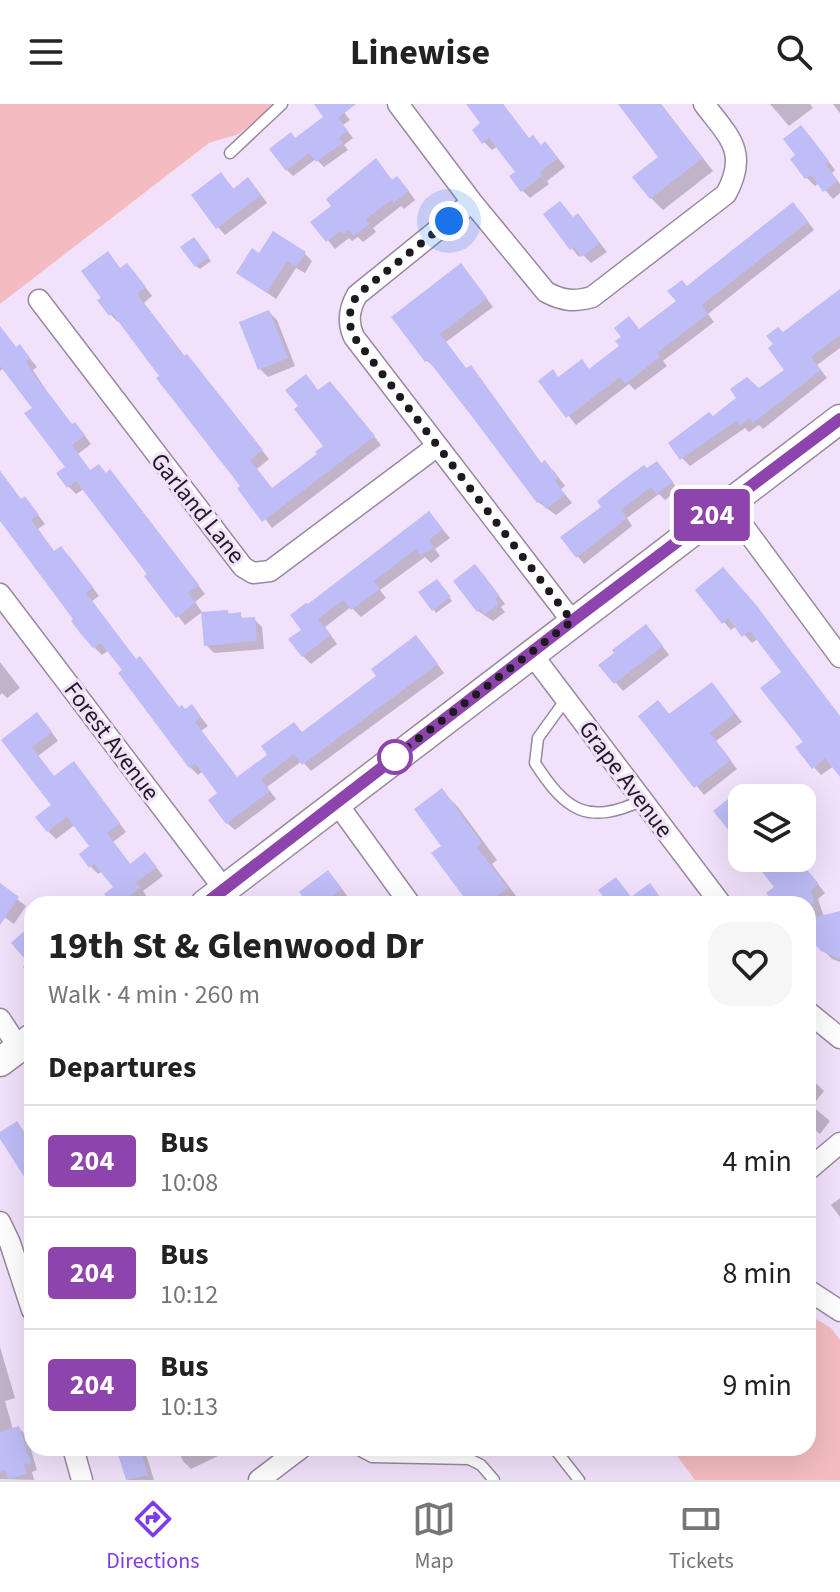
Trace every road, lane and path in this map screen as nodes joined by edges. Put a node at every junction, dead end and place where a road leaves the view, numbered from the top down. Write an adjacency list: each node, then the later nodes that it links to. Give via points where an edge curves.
1 (282, 104): 4 (lane)
2 (398, 104): 5 (street)
3 (704, 104): 5 (street, via 734,145 738,161 726,194 592,297 568,301 546,292)
4 (230, 153)
5 (472, 202): 8 (street, via 357,295 350,308 354,337)
6 (39, 300): 8 (street, Garland Lane, via 243,567 253,573 270,571)
7 (840, 419): 9 (street)
8 (436, 447): 11 (street)
9 (727, 504): 11 (street); 13 (street)
10 (0, 594): 17 (street, Forest Avenue)
11 (572, 621): 12 (street)
12 (531, 653): 14 (street, Grape Avenue); 16 (street)
13 (840, 657)
14 (566, 699): 15 (street, Grape Avenue); 15 (lane, via 538,738 535,763 554,792 571,806 597,815)
15 (643, 800): 19 (street, Grape Avenue)
16 (336, 802): 17 (street); 18 (street)
17 (214, 896)
18 (404, 896)
19 (715, 896)
20 (816, 1018): 22 (street)
21 (0, 1019): 23 (street)
22 (840, 1038)
23 (17, 1049)
24 (840, 1143): 25 (street)
25 (816, 1163)
26 (0, 1222): 27 (street)
27 (24, 1285)
28 (816, 1295): 29 (street)
29 (840, 1311)
30 (75, 1456): 34 (street)
31 (290, 1456): 35 (street)
32 (370, 1456): 36 (lane, via 469,1459)
33 (560, 1456): 37 (lane)
34 (82, 1480)
35 (259, 1480)
36 (494, 1480)
37 (579, 1480)

